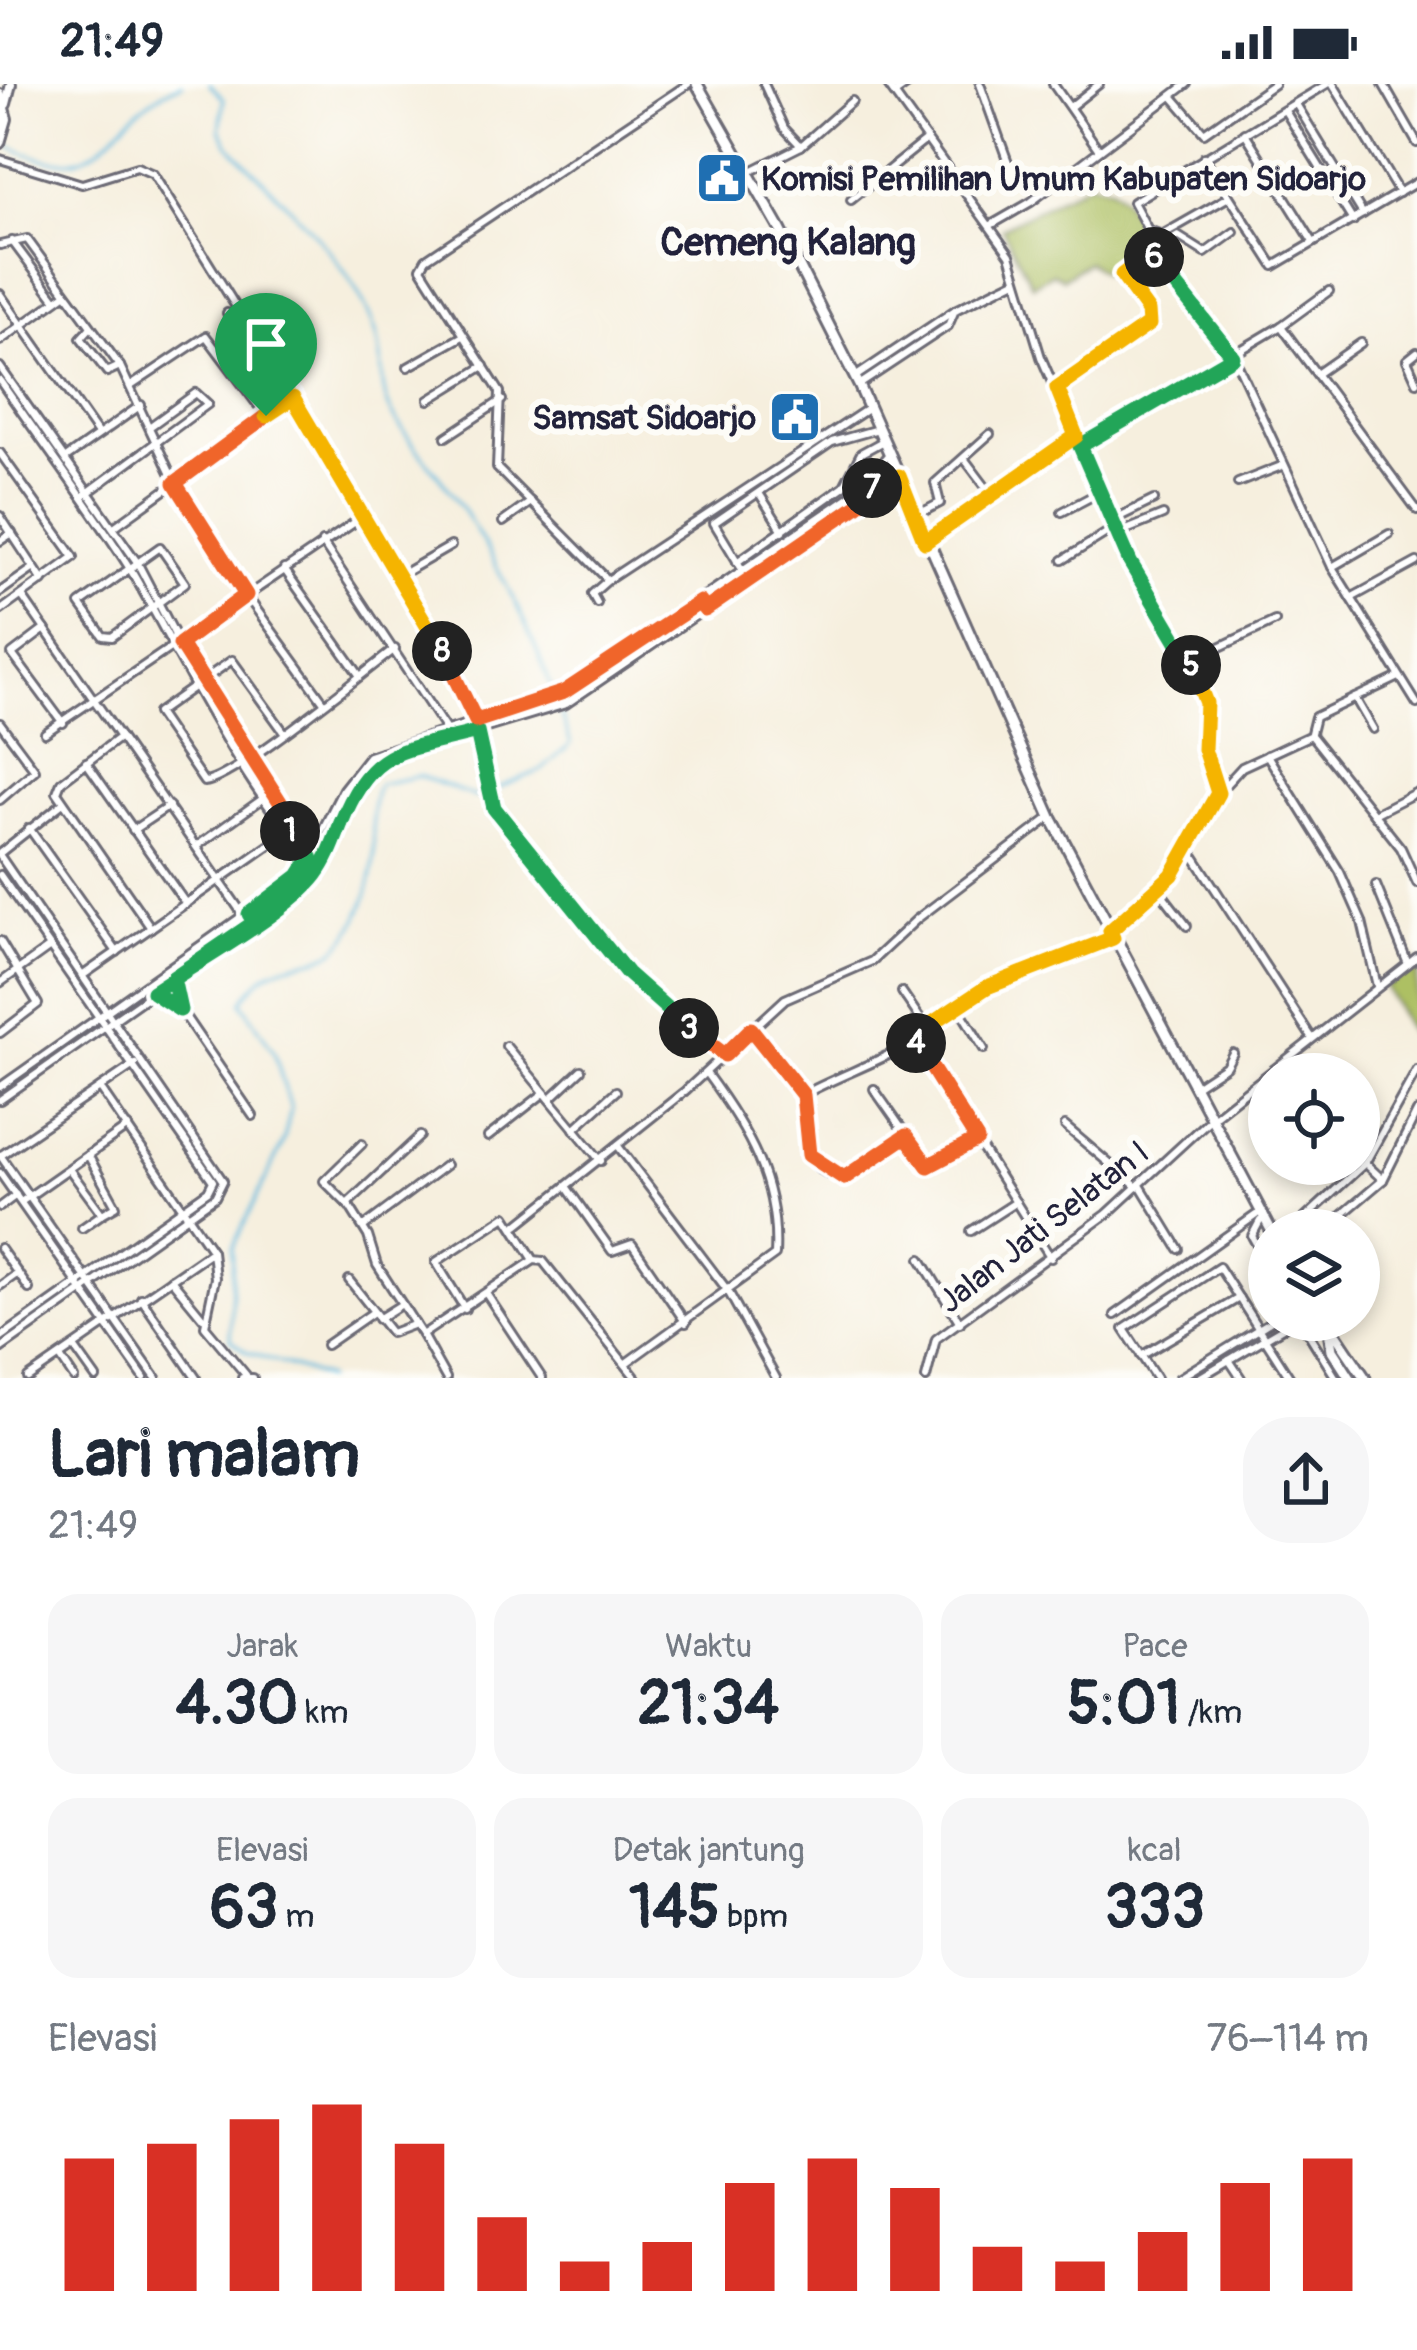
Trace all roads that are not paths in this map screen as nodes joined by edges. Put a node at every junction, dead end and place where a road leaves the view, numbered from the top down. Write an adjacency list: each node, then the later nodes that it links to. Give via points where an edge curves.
1 (11, 84): 17 (street)
2 (692, 84): 29 (main road); 51 (street, via 422,263)
3 (764, 84): 25 (street)
4 (887, 84): 13 (street)
5 (908, 84): 13 (street)
6 (980, 84): 30 (street)
7 (1053, 84): 19 (street)
8 (1099, 84): 19 (street)
9 (1186, 84): 15 (street)
10 (1274, 84): 15 (street, via 1204,133)
11 (1330, 84): 18 (street); 32 (street)
12 (1383, 84): 24 (street)
13 (895, 93): 23 (street)
14 (0, 94): 17 (street)
15 (1172, 96): 26 (street)
16 (852, 101): 25 (street)
17 (6, 104): 22 (street)
18 (1297, 104): 20 (street); 35 (street)
19 (1070, 107): 26 (street)
20 (1285, 110): 21 (street); 36 (street)
21 (1246, 133): 27 (street); 39 (street)
22 (2, 139)
23 (927, 139): 34 (street); 37 (street)
24 (1417, 143)
25 (801, 146): 29 (street)
26 (1099, 150): 37 (street)
27 (1204, 157): 33 (street); 33 (street, via 1136,195 1134,207 1162,235)
28 (0, 159): 50 (street, via 82,184 145,168)
29 (749, 172): 62 (main road)
30 (1013, 179)
31 (1417, 182): 32 (street)
32 (1399, 193): 35 (street)
33 (1227, 198): 39 (street, via 1270,265)
34 (851, 200)
35 (1363, 215): 36 (street)
36 (1353, 220): 39 (street)
37 (991, 225): 42 (street)
38 (1234, 232): 41 (street, via 1205,253 1181,235)
39 (1314, 244)
40 (0, 245): 45 (street, via 27,239)
41 (1151, 253): 55 (street); 65 (street, via 1122,272 1151,317)
42 (1017, 279): 62 (street, via 955,310); 65 (street)
43 (1329, 291): 48 (street)
44 (0, 294): 47 (street)
45 (60, 297): 47 (street); 49 (street)
46 (227, 314): 50 (street, via 243,339)
47 (22, 326): 52 (street); 74 (street)
48 (1281, 326): 55 (street); 60 (street)
49 (91, 327): 56 (street); 56 (street, via 81,338 106,372)
50 (254, 335): 66 (street)
51 (463, 336): 57 (street); 59 (street)
52 (0, 340)
53 (1361, 344): 60 (street)
54 (1417, 352): 63 (street, via 1407,360)
55 (1233, 357): 81 (street); 88 (street)
56 (120, 366): 64 (street)
57 (484, 366): 67 (street); 68 (street)
58 (0, 367): 84 (street)
59 (409, 367)
60 (1318, 373): 99 (street)
61 (0, 381): 96 (street)
62 (857, 381): 70 (main road)
63 (1417, 382)
64 (131, 386): 69 (street); 71 (street, via 206,336)
65 (1057, 388): 76 (street)
66 (293, 398): 71 (street); 103 (street)
67 (429, 400)
68 (502, 400): 77 (street); 98 (street, via 493,460)
69 (141, 405): 72 (street); 74 (street)
70 (869, 408): 73 (main road); 126 (street)
71 (266, 416): 90 (street)
72 (151, 425): 80 (street); 80 (street, via 196,393 208,404)
73 (879, 428): 78 (street); 79 (main road)
74 (98, 434): 84 (street)
75 (990, 434): 86 (street)
76 (1076, 436): 81 (street); 95 (street)
77 (446, 437)
78 (848, 440): 85 (street); 94 (street, via 822,447)
79 (883, 441): 83 (main road); 85 (street)
80 (158, 443): 90 (street); 92 (street)
81 (1080, 446): 93 (street)
82 (0, 453): 87 (street)
83 (889, 454): 89 (main road); 123 (street, via 852,495)
84 (65, 459): 92 (street)
85 (858, 461): 108 (street, via 844,487)
86 (966, 461): 95 (street); 104 (street, via 935,483 940,503)
87 (4, 465): 127 (street, via 73,553)
88 (1284, 465): 91 (street); 119 (street)
89 (899, 476): 104 (main road); 125 (street)
90 (175, 483): 107 (street); 129 (street)
91 (1238, 483)
92 (91, 492): 96 (street); 107 (street)
93 (1100, 492): 100 (street); 106 (street)
94 (759, 493): 108 (street); 117 (street, via 713,526)
95 (992, 494): 113 (street)
96 (82, 497): 121 (street)
97 (1154, 500): 106 (street)
98 (531, 502): 105 (street); 126 (street)
99 (1416, 508)
100 (1062, 512)
101 (1162, 515): 106 (street)
102 (0, 516): 109 (street)
103 (364, 516): 112 (street); 124 (street)
104 (914, 516): 113 (main road)
105 (503, 522)
106 (1116, 526): 115 (street); 140 (street)
107 (114, 527): 116 (street)
108 (783, 531): 117 (street)
109 (12, 533): 111 (street); 120 (street)
110 (1389, 534): 119 (street)
111 (0, 541)
112 (322, 542): 122 (street); 139 (street)
113 (925, 542): 172 (main road)
114 (451, 546): 124 (street)
115 (1064, 560)
116 (137, 562): 121 (street); 132 (street); 132 (street, via 160,547 185,581)
117 (737, 562): 123 (street)
118 (1417, 562): 131 (street)
119 (1332, 567): 131 (street)
120 (34, 568): 127 (street); 128 (street)
121 (129, 568): 132 (street); 132 (street, via 81,608 107,638)
122 (284, 569): 129 (street); 142 (street)
123 (746, 569): 125 (street); 134 (street)
124 (399, 576): 150 (street)
125 (754, 577): 134 (street)
126 (608, 580): 133 (street, via 592,594)
127 (43, 581): 130 (street)
128 (0, 592)
129 (246, 595): 138 (street); 148 (street)
130 (22, 596): 135 (street); 137 (street)
131 (1351, 598): 143 (street)
132 (154, 603): 138 (street)
133 (598, 604)
134 (702, 606): 141 (street); 145 (street)
135 (0, 611)
136 (1275, 621): 140 (street)
137 (45, 629): 147 (street); 152 (street, via 12,654)
138 (176, 646): 144 (street); 147 (street)
139 (394, 649): 142 (street); 154 (street)
140 (1190, 661): 166 (street, via 1206,703 1204,749)
141 (590, 675): 145 (street); 150 (street, via 545,701)
142 (359, 676): 148 (street)
143 (1399, 677): 146 (street); 149 (street)
144 (196, 683): 155 (street, via 235,661); 163 (street); 163 (street, via 158,716 204,782)
145 (596, 685): 156 (street, via 551,710)
146 (1355, 698): 153 (street); 158 (street, via 1315,717)
147 (98, 700): 152 (street); 159 (street)
148 (323, 701): 155 (street)
149 (1417, 703)
150 (476, 721): 154 (street); 156 (street)
151 (0, 723): 168 (street, via 35,770)
152 (63, 723): 157 (street)
153 (1372, 729)
154 (446, 731): 160 (street)
155 (284, 732): 163 (street)
156 (477, 732): 160 (street); 219 (street, via 490,803 627,973)
157 (45, 734)
158 (1311, 735): 162 (street); 171 (street)
159 (120, 737): 164 (street); 170 (street)
160 (437, 738): 161 (street)
161 (415, 744): 176 (street, via 377,751 362,763); 177 (street, via 369,769)
162 (1268, 755): 166 (street, via 1242,767); 205 (street, via 1341,874)
163 (245, 761): 167 (street)
164 (86, 762): 169 (street, via 58,787); 175 (street)
165 (1417, 792): 171 (street)
166 (1218, 793): 179 (street)
167 (268, 795): 174 (street); 178 (street)
168 (1, 797)
169 (64, 802): 173 (street); 193 (street)
170 (169, 806): 175 (street); 178 (street)
171 (1374, 814): 185 (street)
172 (1051, 817): 195 (main road); 212 (street, via 872,961 785,999)
173 (28, 828): 180 (street); 198 (street)
174 (293, 829): 176 (street); 181 (street); 184 (street)
175 (133, 830): 188 (street)
176 (320, 835): 177 (street); 181 (street)
177 (334, 839): 182 (street)
178 (197, 847): 184 (street)
179 (1188, 848): 187 (street); 214 (street)
180 (0, 854): 197 (street)
181 (311, 857): 182 (street); 189 (street, via 299,876)
182 (325, 862): 190 (street)
183 (0, 875): 197 (street)
184 (221, 881): 188 (street); 189 (street)
185 (1417, 883)
186 (1376, 885): 200 (street)
187 (1159, 890): 192 (street); 195 (street)
188 (186, 904): 193 (street)
189 (246, 915): 190 (street); 191 (street)
190 (255, 922): 194 (street)
191 (234, 923): 194 (street); 210 (street)
192 (1186, 926)
193 (151, 928): 198 (street)
194 (240, 932): 203 (street)
195 (1111, 934): 208 (street); 227 (main road)
196 (0, 941): 201 (street)
197 (54, 944): 201 (street); 202 (street); 210 (street)
198 (117, 952): 202 (street)
199 (1417, 957): 200 (street, Jalan Jati Selatan I)
200 (1408, 964): 205 (street, Jalan Jati Selatan I)
201 (19, 970): 204 (street); 213 (street, via 37,1006)
202 (82, 976): 210 (street)
203 (173, 978): 206 (street); 209 (street)
204 (0, 983)
205 (1378, 987): 214 (street, Jalan Jati Selatan I)
206 (153, 992): 209 (street); 210 (street)
207 (902, 992): 211 (street)
208 (957, 1005): 211 (street); 217 (street)
209 (180, 1010): 233 (street)
210 (106, 1018): 220 (street); 224 (street); 231 (street); 265 (street, via 221,1172 222,1187)
211 (926, 1027): 215 (street)
212 (751, 1029): 219 (street); 229 (street)
213 (0, 1033)
214 (1312, 1038): 234 (street, Jalan Jati Selatan I)
215 (914, 1041): 229 (street); 243 (street)
216 (506, 1046): 230 (street)
217 (984, 1049)
218 (1233, 1052): 227 (street)
219 (725, 1055): 223 (street)
220 (134, 1064): 225 (street); 265 (street, via 212,1177 213,1186)
221 (581, 1070): 230 (street)
222 (1417, 1070): 242 (street)
223 (706, 1073): 245 (street); 284 (street, via 748,1133 772,1195 775,1255)
224 (0, 1088)
225 (100, 1088): 236 (street); 246 (street)
226 (874, 1089): 240 (street)
227 (1191, 1089): 234 (main road)
228 (616, 1091): 237 (street)
229 (803, 1095): 240 (street, via 809,1155 842,1178)
230 (547, 1096): 237 (street); 241 (street)
231 (0, 1100)
232 (1417, 1112): 253 (street)
233 (253, 1116)
234 (1208, 1121): 238 (main road); 255 (street, Jalan Jati Selatan I)
235 (1065, 1126): 255 (street)
236 (128, 1127): 247 (street); 265 (street)
237 (574, 1129): 248 (street)
238 (1216, 1135): 261 (main road); 262 (main road)
239 (420, 1136): 259 (street)
240 (906, 1136): 243 (street, via 928,1166)
241 (488, 1137)
242 (1380, 1137)
243 (977, 1140): 258 (street)
244 (362, 1144): 259 (street, via 324,1181)
245 (618, 1146): 248 (street); 284 (street)
246 (0, 1155): 257 (street)
247 (88, 1155): 250 (street); 266 (street, via 117,1200)
248 (601, 1161): 256 (street)
249 (446, 1165): 269 (street)
250 (69, 1168): 257 (street); 266 (street)
251 (0, 1173): 257 (street)
252 (1380, 1177): 253 (street)
253 (1383, 1180): 264 (street)
254 (1342, 1185): 263 (street)
255 (1138, 1186): 273 (street); 275 (street, Jalan Jati Selatan I)
256 (567, 1187): 268 (street); 295 (street, via 612,1251 632,1244)
257 (23, 1199): 260 (street); 281 (street)
258 (1016, 1202): 271 (street); 275 (street)
259 (347, 1204): 269 (street)
260 (0, 1207)
261 (1253, 1209)
262 (1257, 1209)
263 (1315, 1209)
264 (1349, 1209)
265 (187, 1212): 274 (street); 281 (street)
266 (102, 1214): 270 (street)
267 (1248, 1225): 291 (street)
268 (517, 1226): 277 (street); 289 (street, via 501,1217 437,1259)
269 (363, 1227): 288 (street)
270 (82, 1228)
271 (971, 1231)
272 (0, 1248): 278 (street)
273 (1179, 1249)
274 (212, 1251): 279 (street); 293 (street, via 215,1278)
275 (1051, 1258): 296 (street, Jalan Jati Selatan I)
276 (921, 1259): 296 (street)
277 (534, 1260): 285 (street); 311 (street, via 543,1261)
278 (18, 1273): 282 (street); 283 (street)
279 (170, 1278): 286 (street); 293 (street)
280 (349, 1280): 292 (street)
281 (83, 1284): 294 (street); 300 (street); 307 (street)
282 (0, 1286)
283 (29, 1289)
284 (728, 1291): 295 (street); 322 (street)
285 (487, 1295): 289 (street); 320 (street)
286 (141, 1298): 294 (street); 318 (street)
287 (1239, 1298): 290 (street); 308 (street); 308 (street, via 1219,1268 1124,1329)
288 (402, 1304): 292 (street); 297 (street)
289 (466, 1309): 298 (street)
290 (1248, 1312)
291 (1115, 1315)
292 (375, 1316): 297 (street, via 394,1335); 305 (street)
293 (203, 1318): 312 (street)
294 (110, 1321): 306 (street); 316 (street); 317 (street)
295 (686, 1323): 311 (street)
296 (961, 1323): 323 (street, Jalan Jati Selatan I, via 936,1339)
297 (416, 1324): 298 (street)
298 (422, 1335): 319 (street)
299 (1248, 1335): 325 (street)
300 (0, 1339)
301 (1260, 1341): 310 (street)
302 (1267, 1341): 328 (street)
303 (1312, 1341): 329 (street)
304 (1330, 1341): 330 (main road)
305 (326, 1345)
306 (74, 1347): 309 (street); 315 (street)
307 (0, 1349)
308 (1141, 1356): 324 (street)
309 (59, 1357): 313 (street); 314 (street)
310 (1229, 1360): 326 (street); 327 (street)
311 (626, 1363): 321 (street)
312 (247, 1377)
313 (28, 1378)
314 (74, 1378)
315 (96, 1378)
316 (144, 1378)
317 (156, 1378)
318 (196, 1378)
319 (446, 1378)
320 (542, 1378)
321 (636, 1378)
322 (776, 1378)
323 (926, 1378)
324 (1156, 1378)
325 (1179, 1378)
326 (1200, 1378)
327 (1241, 1378)
328 (1289, 1378)
329 (1336, 1378)
330 (1358, 1378)

